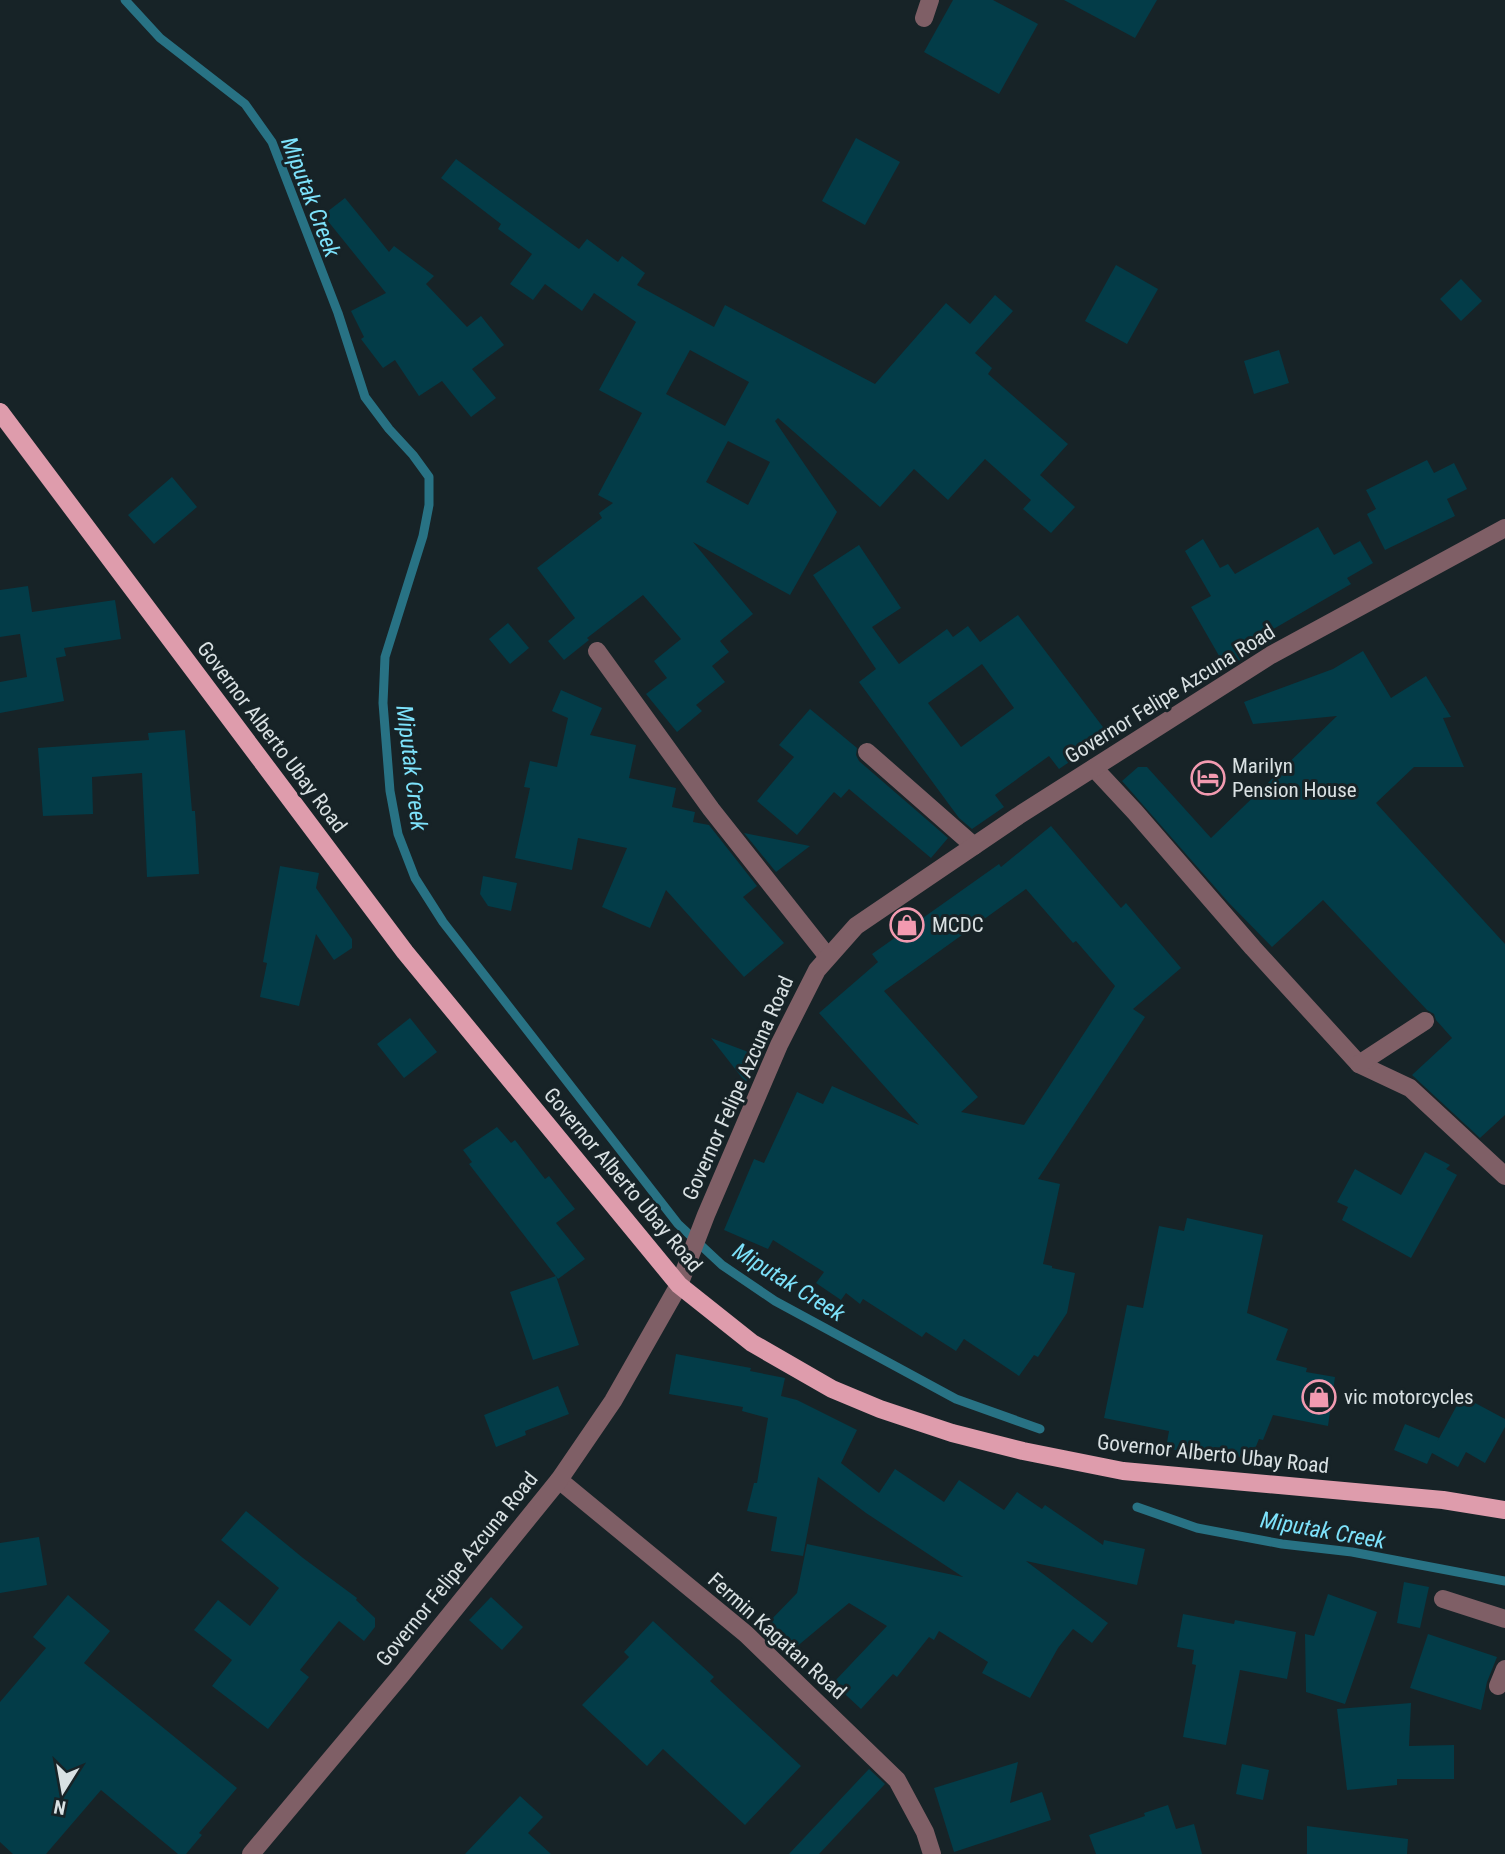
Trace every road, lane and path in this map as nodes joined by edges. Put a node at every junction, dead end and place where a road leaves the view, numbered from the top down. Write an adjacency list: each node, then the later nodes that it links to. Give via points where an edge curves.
1 (930, 0): 2 (street)
2 (924, 18)
3 (0, 412): 13 (main road, Governor Alberto Ubay Road, via 405,952)
4 (1505, 528): 7 (street, Governor Felipe Azcuna Road, via 1271,655)
5 (597, 651): 9 (street, via 711,809)
6 (867, 752): 8 (street)
7 (1094, 768): 8 (street, Governor Felipe Azcuna Road); 11 (street)
8 (974, 846): 9 (street, Governor Felipe Azcuna Road, via 856,926)
9 (828, 957): 13 (street, Governor Felipe Azcuna Road, via 779,1045)
10 (1424, 1021): 11 (street)
11 (1359, 1064): 12 (street, via 1410,1088)
12 (1505, 1176)
13 (679, 1285): 14 (street, Governor Felipe Azcuna Road, via 613,1401); 15 (main road, Governor Alberto Ubay Road, via 752,1343 832,1389 952,1433 1123,1471 1443,1500)
14 (559, 1480): 18 (street, Governor Felipe Azcuna Road); 19 (street, Fermin Kagatan Road, via 746,1634 897,1780)
15 (1505, 1510)
16 (1443, 1599): 17 (street)
17 (1505, 1619)
18 (251, 1854)
19 (932, 1854)

